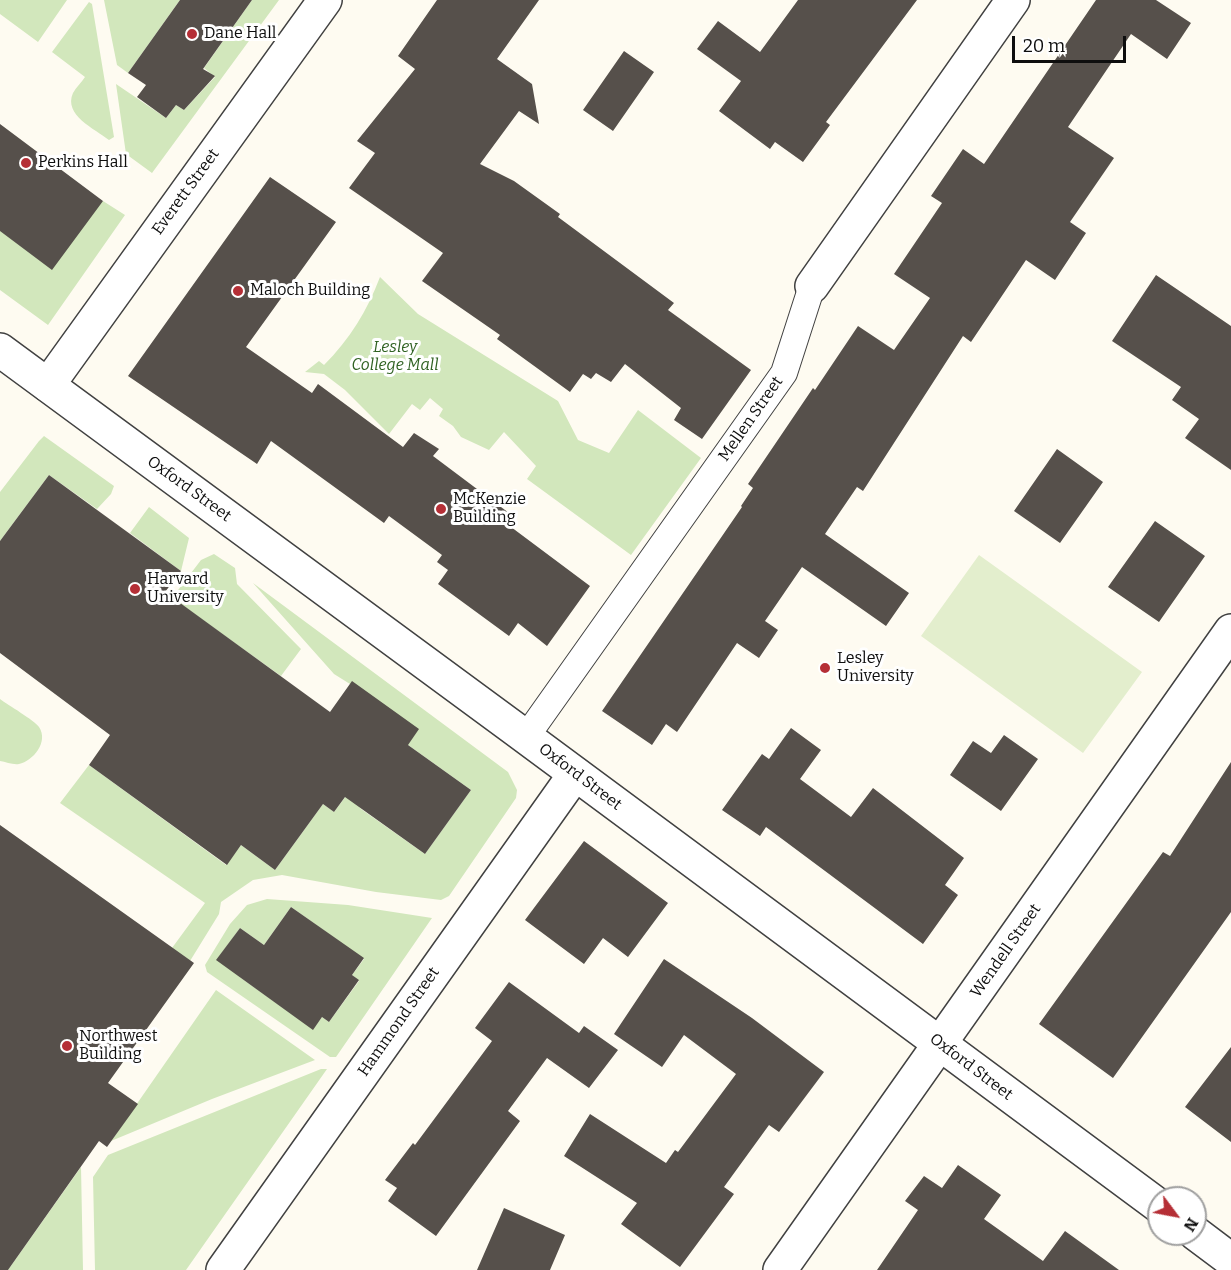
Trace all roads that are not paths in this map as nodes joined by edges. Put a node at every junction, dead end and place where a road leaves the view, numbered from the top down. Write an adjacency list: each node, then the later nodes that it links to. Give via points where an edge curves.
1 (325, 0): 5 (street, Everett Street)
2 (1013, 0): 3 (street, Mellen Street)
3 (812, 286): 7 (street, Mellen Street, via 784,373)
4 (0, 350): 5 (street, Oxford Street)
5 (48, 385): 7 (street, Oxford Street)
6 (1231, 631): 9 (street, Wendell Street)
7 (526, 737): 8 (street, Oxford Street)
8 (575, 774): 9 (street, Oxford Street); 13 (street, Hammond Street)
9 (940, 1044): 10 (street, Oxford Street); 14 (street, Wendell Street)
10 (1147, 1197)
11 (1207, 1242): 12 (street)
12 (1231, 1260)
13 (222, 1270)
14 (780, 1270)

